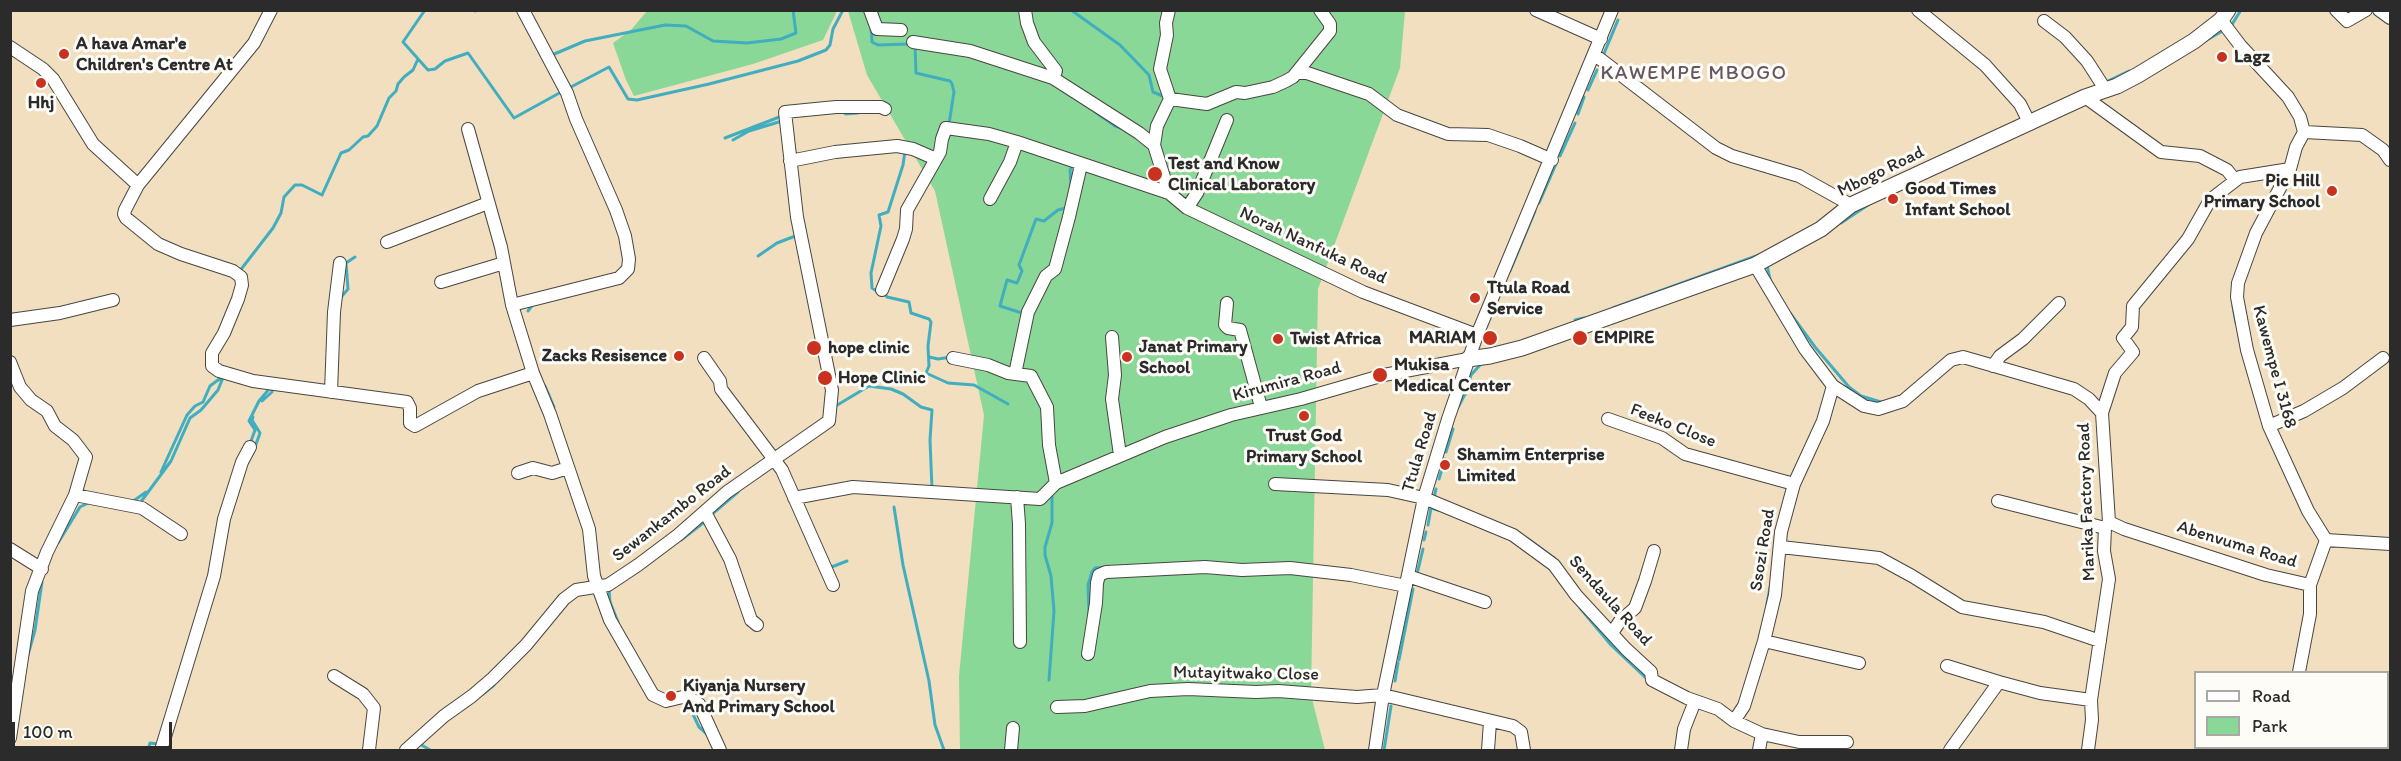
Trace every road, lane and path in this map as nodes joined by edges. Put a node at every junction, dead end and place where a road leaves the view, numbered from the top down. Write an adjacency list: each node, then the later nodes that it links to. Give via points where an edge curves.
1 (271, 10): 40 (street, via 254,43)
2 (523, 10): 55 (street, via 567,93 616,210 629,259 628,269 620,278)
3 (870, 10): 16 (street, via 877,29)
4 (1025, 10): 22 (street, via 1034,42 1056,71)
5 (1169, 10): 25 (street, via 1160,69)
6 (1320, 10): 21 (street, via 1330,24 1330,31)
7 (1536, 10): 17 (street)
8 (1612, 10): 17 (street, Ttula Road)
9 (1918, 10): 28 (street, via 1985,65 2020,104)
10 (2336, 10): 11 (street, via 2347,21)
11 (2366, 10)
12 (2379, 10): 14 (street)
13 (2224, 15): 23 (street, Mbogo Road, via 2158,64 2116,86); 30 (street, via 2248,55 2288,97)
14 (2391, 18)
15 (2044, 21): 23 (street, via 2082,55)
16 (901, 30)
17 (1601, 39): 20 (street, Ttula Road)
18 (913, 42): 22 (street, via 970,51)
19 (10, 47): 40 (street, via 53,79 93,144)
20 (1595, 56): 34 (street, Ttula Road); 44 (street, via 1716,148 1799,176)
21 (1296, 73): 25 (street, via 1273,87 1236,92 1207,104); 34 (street, via 1369,94 1397,115 1448,134 1488,135)
22 (1053, 78): 32 (street)
23 (2103, 86): 24 (street, Mbogo Road)
24 (2085, 97): 28 (street, Mbogo Road); 39 (street, via 2161,152 2200,156 2227,170)
25 (1170, 99): 32 (street, via 1157,126)
26 (885, 109): 36 (street, via 836,107 785,112)
27 (1227, 120): 45 (street)
28 (2030, 124): 44 (street, Mbogo Road)
29 (468, 129): 43 (street)
30 (2304, 132): 35 (street, via 2362,135); 38 (street, Kawempe I 3168)
31 (1017, 142): 33 (street, via 946,128); 37 (street); 42 (street)
32 (1154, 145): 41 (street)
33 (936, 159): 36 (street, via 897,146); 51 (street, via 907,210 903,239)
34 (1551, 160): 57 (street, Ttula Road)
35 (2391, 160)
36 (790, 161): 75 (street, Sewankambo Road, via 806,265 832,390 830,421)
37 (1081, 165): 41 (street); 66 (street, via 1054,269 1046,276 1028,312)
38 (2290, 169): 39 (street); 72 (street, Kawempe I 3168, via 2256,233 2238,283 2247,350)
39 (2235, 180): 70 (street, via 2210,200 2188,239 2133,306 2132,327 2123,338 2133,352 2115,373)
40 (138, 184): 68 (street, via 125,210 126,218 158,244 233,271 242,281 224,333 212,353 212,366 253,381)
41 (1168, 193): 45 (street, Norah Nanfuka Road)
42 (990, 199)
43 (488, 203): 46 (street); 48 (street)
44 (1851, 205): 49 (street, Mbogo Road, via 1821,228)
45 (1187, 208): 57 (street, Norah Nanfuka Road, via 1364,292)
46 (387, 242)
47 (340, 263): 68 (street)
48 (504, 263): 50 (street); 55 (street)
49 (1755, 266): 61 (street, Mbogo Road, via 1522,348); 67 (street, Marika Factory Road, via 1804,349)
50 (441, 282)
51 (882, 290)
52 (113, 300): 56 (street)
53 (1227, 303): 69 (street, via 1225,325 1240,330)
54 (2059, 303): 64 (street)
55 (512, 305): 65 (street)
56 (10, 320)
57 (1477, 335): 61 (street, Ttula Road)
58 (1112, 337): 74 (street, via 1112,399)
59 (704, 358): 75 (street, via 721,389)
60 (953, 358): 66 (street)
61 (1468, 358): 69 (street, Kirumira Road); 84 (street, Ttula Road)
62 (2383, 358): 72 (street, via 2343,388)
63 (10, 362): 81 (street, via 20,387 47,411 55,426 86,457)
64 (1993, 366): 67 (street, Marika Factory Road, via 1956,358 1903,401 1878,409 1864,406); 70 (street, Marika Factory Road, via 2074,389)
65 (533, 373): 68 (street, via 478,391 415,426 410,423 407,402); 76 (street)
66 (1015, 374): 78 (street, via 1031,376 1047,407)
67 (1833, 386): 80 (street, Ssozi Road, via 1823,421)
68 (331, 392)
69 (1261, 407): 74 (street, Kirumira Road)
70 (2103, 412): 87 (street, Marika Factory Road)
71 (1608, 419): 80 (street, Feeko Close, via 1662,438 1685,454)
72 (2270, 426): 89 (street, Kawempe I 3168, via 2308,511)
73 (250, 447): 122 (street, via 224,519 205,607)
74 (1120, 455): 78 (street, Kirumira Road)
75 (774, 459): 83 (street); 86 (street, Sewankambo Road)
76 (568, 468): 77 (street, via 552,473 532,468); 96 (street, via 589,529)
77 (518, 473)
78 (1056, 483): 82 (street, Kirumira Road, via 1040,499)
79 (1275, 484): 84 (street, Sendaula Road, via 1388,490)
80 (1794, 484): 91 (street, Ssozi Road, via 1781,532)
81 (75, 495): 88 (street, via 142,508); 94 (street)
82 (1017, 497): 83 (street, Kirumira Road, via 853,487); 104 (street)
83 (794, 498): 97 (street)
84 (1424, 498): 95 (street, Ttula Road); 101 (street, Sendaula Road, via 1524,541 1554,566)
85 (1998, 501): 87 (street, Abenvuma Road)
86 (705, 512): 96 (street, Sewankambo Road, via 638,565 608,585); 100 (street, via 730,559 751,620)
87 (2107, 525): 98 (street, Abenvuma Road); 102 (street, Marika Factory Road, via 2104,551 2109,579)
88 (181, 534)
89 (2326, 540): 90 (street); 98 (street, Abenvuma Road)
90 (2391, 544)
91 (1781, 547): 102 (street, via 1879,558 1962,607 2044,622); 103 (street, Ssozi Road)
92 (10, 549): 94 (street)
93 (1654, 551): 101 (street, via 1635,608)
94 (42, 569): 119 (street, via 32,591)
95 (1407, 581): 99 (street); 105 (street, via 1290,568 1106,572 1099,575 1097,583); 111 (street, Ttula Road)
96 (598, 585): 121 (street, Sewankambo Road, via 576,590 564,599 526,645 493,678 444,716); 124 (street, via 610,620 647,687 666,701 687,696 699,704)
97 (833, 585)
98 (2310, 585): 108 (street, via 2310,614)
99 (1485, 602)
100 (757, 625)
101 (1612, 633): 113 (street, Sendaula Road, via 1651,672 1652,680)
102 (2100, 640): 112 (street, Marika Factory Road)
103 (1764, 641): 106 (street); 115 (street, Ssozi Road, via 1744,706)
104 (1020, 642)
105 (1088, 654)
106 (1859, 663)
107 (1947, 666): 110 (street)
108 (2299, 671)
109 (333, 676): 123 (street, via 363,694 374,708)
110 (1999, 682): 112 (street); 131 (street)
111 (1383, 695): 114 (street, Mutayitwako Close, via 1188,688); 116 (street, Mutayitwako Close); 126 (street, Ttula Road)
112 (2091, 700): 132 (street, Marika Factory Road)
113 (1695, 701): 115 (street, Sendaula Road); 129 (street)
114 (1058, 707)
115 (1734, 721): 118 (street, Sendaula Road)
116 (1490, 722): 127 (street); 128 (street, Mutayitwako Close, via 1513,726 1521,732)
117 (1013, 728): 125 (street)
118 (1762, 734): 120 (street, Sendaula Road, via 1800,742); 130 (street)
119 (10, 738)
120 (1847, 742)
121 (414, 749)
122 (161, 750)
123 (369, 750)
124 (720, 750)
125 (1011, 750)
126 (1375, 750)
127 (1488, 750)
128 (1524, 750)
129 (1681, 750)
130 (1759, 750)
131 (1950, 750)
132 (2088, 750)

